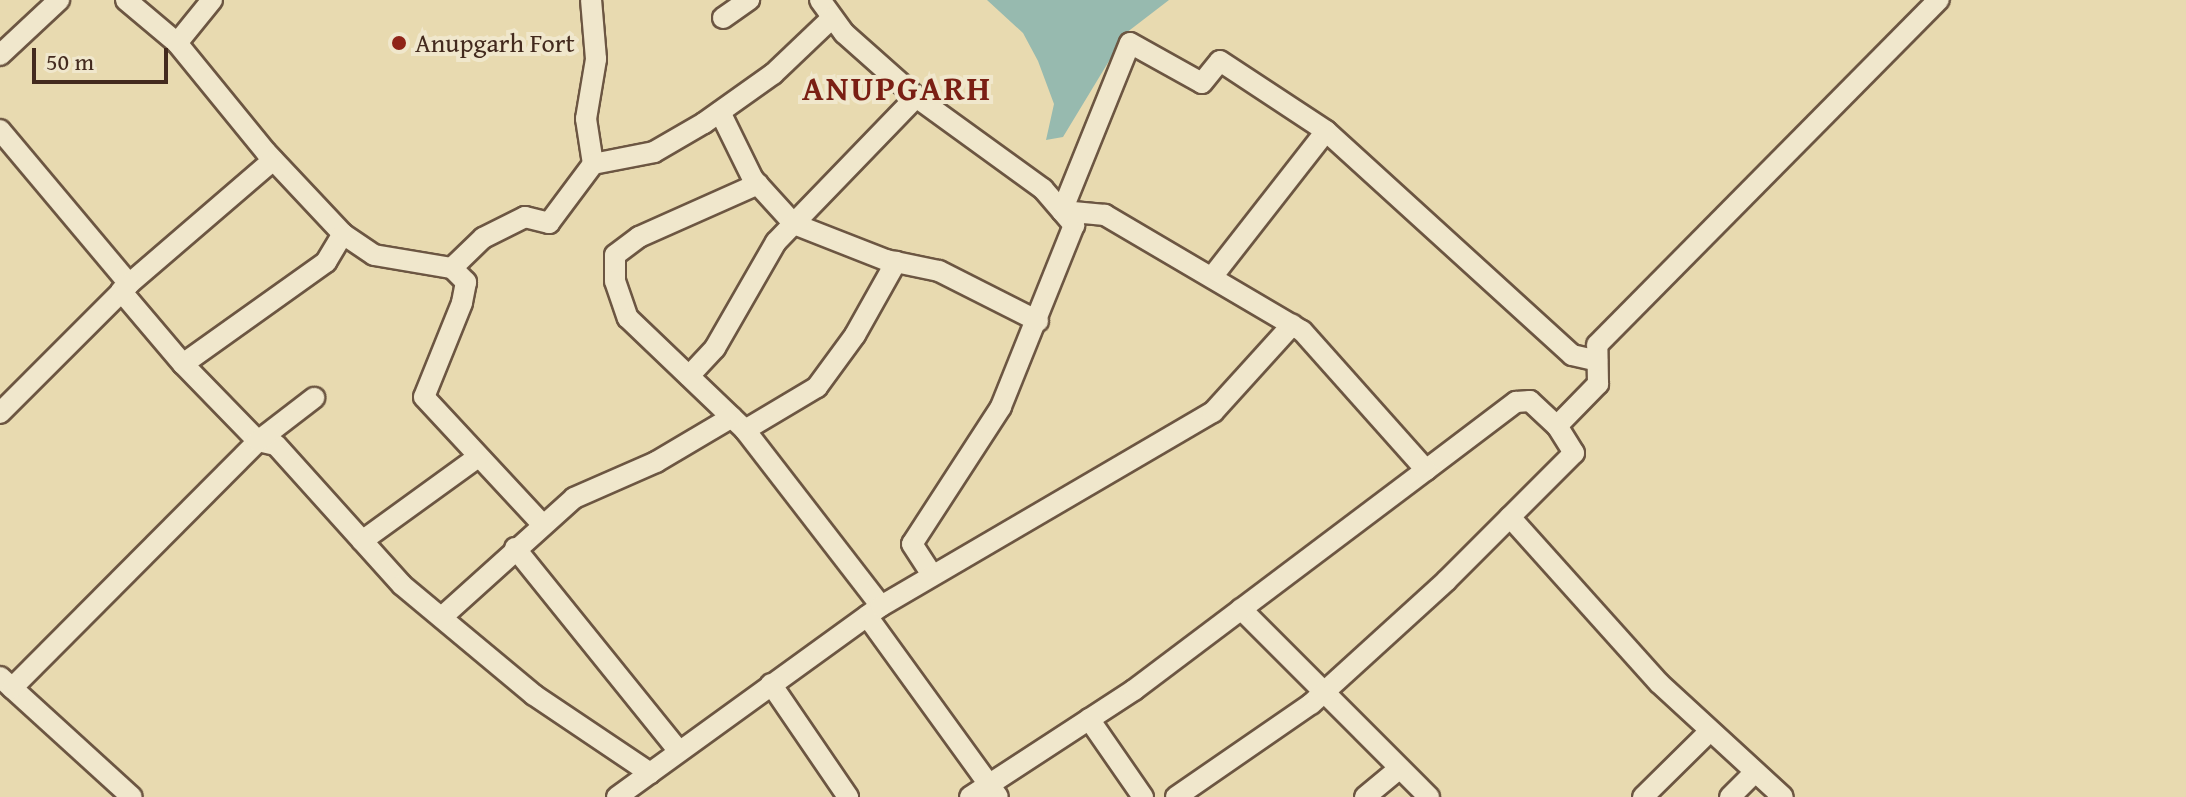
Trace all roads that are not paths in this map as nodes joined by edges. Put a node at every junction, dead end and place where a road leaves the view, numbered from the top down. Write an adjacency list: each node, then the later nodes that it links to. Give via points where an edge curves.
1 (59, 0): 11 (street)
2 (126, 0): 10 (street)
3 (212, 0): 10 (street)
4 (591, 0): 17 (street, via 596,59 586,119)
5 (749, 0): 8 (street)
6 (820, 0): 9 (street)
7 (1939, 0): 28 (street, via 1597,345)
8 (723, 18)
9 (832, 18): 12 (street); 13 (street, via 773,74)
10 (177, 43): 16 (street)
11 (0, 55)
12 (916, 97): 19 (street, via 1043,189); 20 (street)
13 (720, 112): 17 (street, via 654,152); 18 (street)
14 (0, 130): 25 (street)
15 (1326, 131): 19 (street, via 1220,61 1202,83 1130,43); 24 (street); 28 (street, via 1572,355)
16 (273, 160): 21 (street); 25 (street)
17 (593, 164): 23 (street, via 549,223 525,217 483,238)
18 (758, 184): 20 (street); 30 (street, via 639,237 615,255 615,281 628,318)
19 (1062, 211): 24 (street, via 1105,215); 26 (street, via 1074,225)
20 (794, 224): 22 (street); 30 (street, via 776,242 715,348)
21 (343, 234): 23 (street, via 374,255); 29 (street, via 326,262)
22 (896, 262): 26 (street, via 939,271); 33 (street, via 855,335 817,387)
23 (452, 268): 36 (street, via 466,282 464,292 424,397)
24 (1212, 277): 27 (street)
25 (125, 287): 29 (street); 32 (street)
26 (1038, 321): 42 (street, via 1001,407 912,544)
27 (1292, 325): 37 (street, via 1372,404); 42 (street, via 1213,412)
28 (1597, 361): 34 (street, via 1598,384)
29 (183, 364): 35 (street)
30 (689, 376): 33 (street)
31 (314, 398): 35 (street)
32 (0, 413)
33 (738, 424): 39 (street, via 574,498); 44 (street)
34 (1557, 426): 37 (street, via 1530,401 1516,402); 38 (street, via 1574,453)
35 (258, 441): 40 (street, via 276,445); 46 (street)
36 (478, 457): 39 (street); 40 (street)
37 (1426, 470): 43 (street)
38 (1510, 517): 48 (street); 50 (street)
39 (542, 524): 41 (street)
40 (362, 541): 45 (street)
41 (515, 548): 45 (street); 51 (street)
42 (932, 575): 44 (street)
43 (1241, 609): 48 (street); 49 (street)
44 (874, 611): 47 (street); 55 (street)
45 (442, 617): 53 (street, via 534,695)
46 (6, 683): 56 (street)
47 (771, 684): 51 (street); 58 (street)
48 (1322, 695): 52 (street); 61 (street)
49 (1089, 719): 55 (street); 60 (street)
50 (1710, 731): 54 (street); 64 (street)
51 (679, 751): 53 (street)
52 (1400, 768): 62 (street); 63 (street)
53 (650, 773): 57 (street)
54 (1754, 773): 65 (street); 66 (street)
55 (993, 791): 59 (street)
56 (132, 797)
57 (617, 797)
58 (848, 797)
59 (970, 797)
60 (1143, 797)
61 (1176, 797)
62 (1365, 797)
63 (1429, 797)
64 (1643, 797)
65 (1730, 797)
66 (1783, 797)

